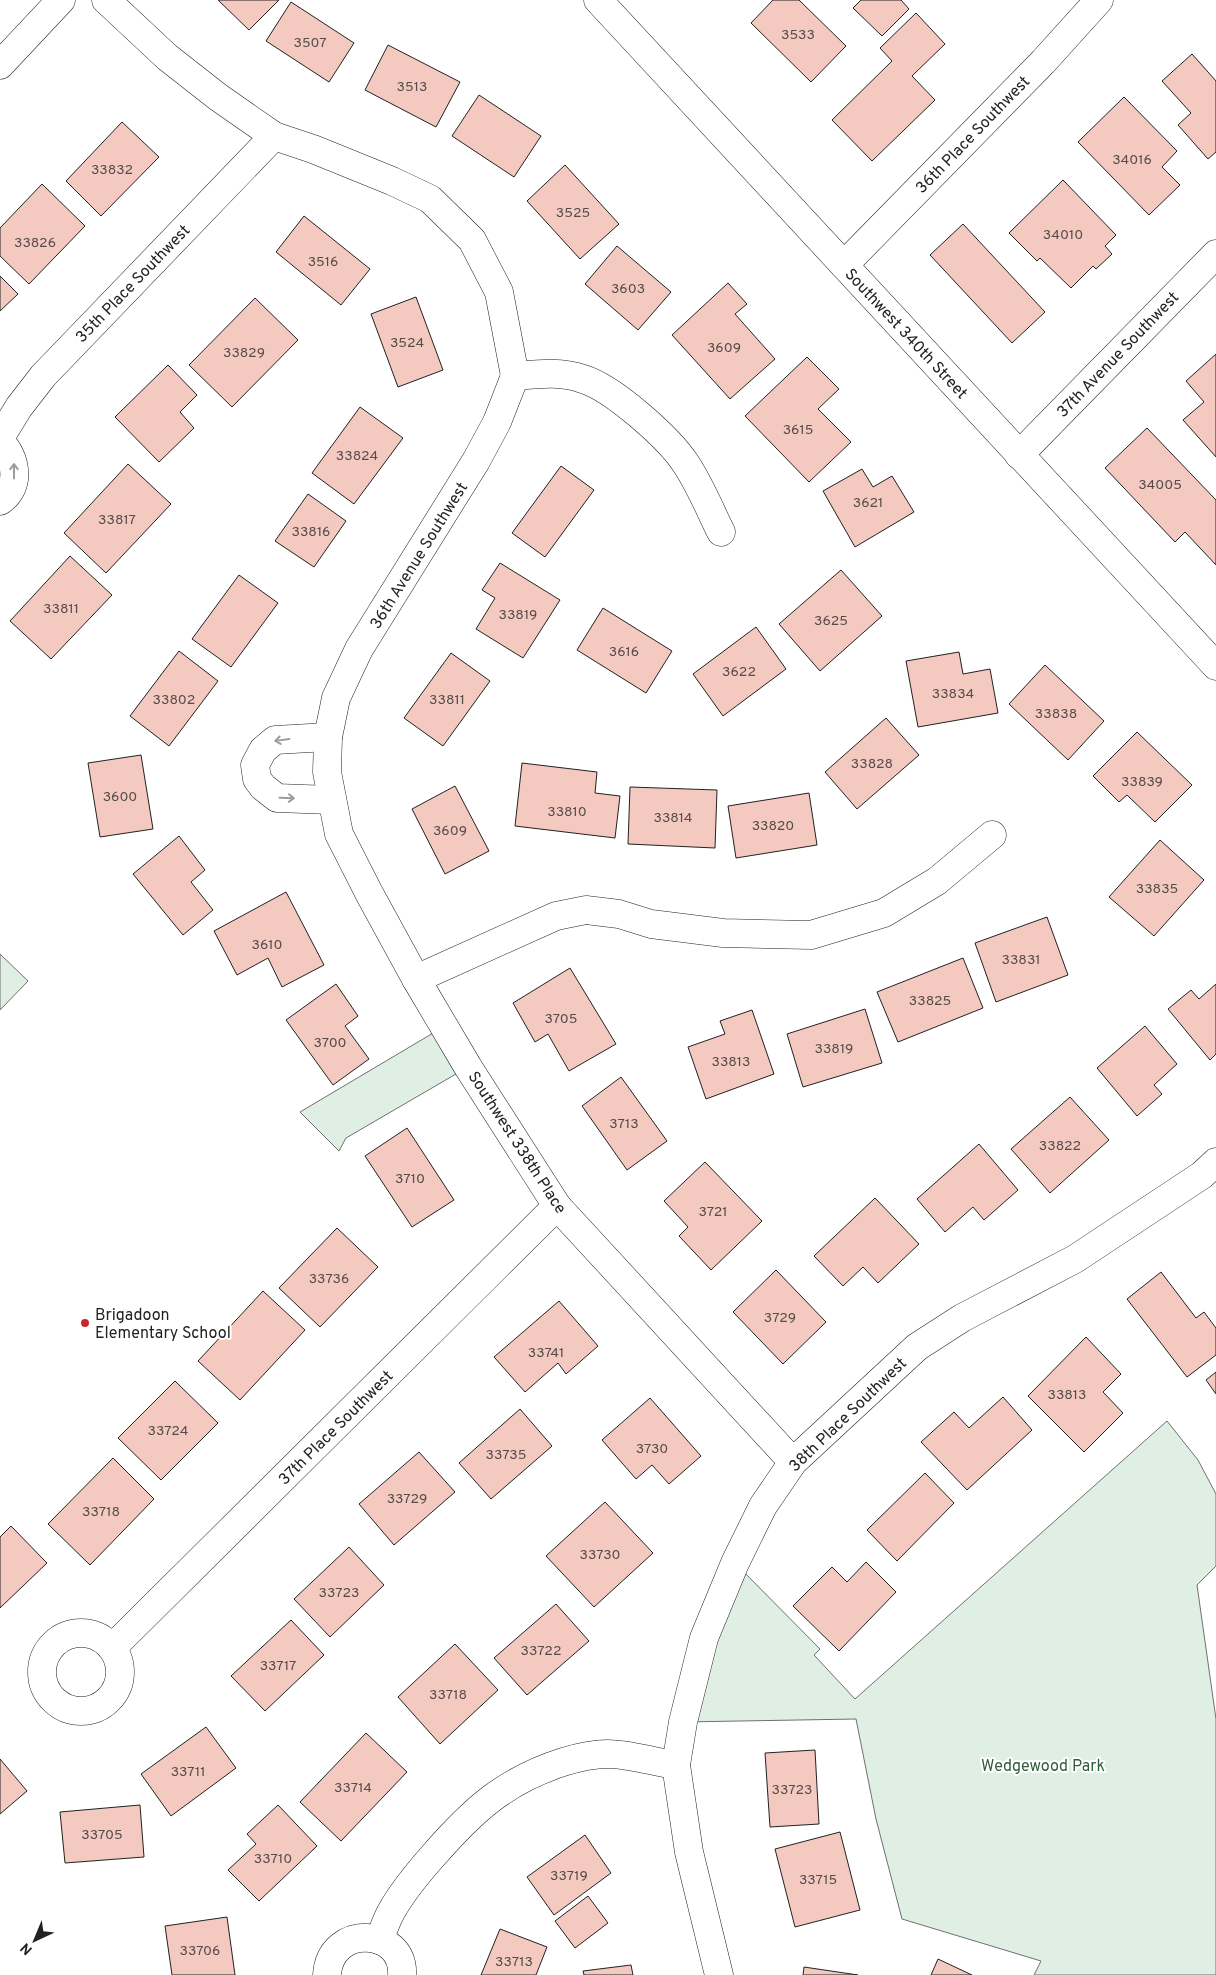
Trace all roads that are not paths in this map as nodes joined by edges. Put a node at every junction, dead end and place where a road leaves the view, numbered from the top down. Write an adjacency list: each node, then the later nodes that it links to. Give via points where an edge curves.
1 (62, 0): 5 (street)
2 (106, 0): 6 (street, via 167,57)
3 (598, 0): 8 (street, Southwest 340th Street)
4 (1098, 0): 8 (street, 36th Place Southwest, via 1043,62)
5 (0, 65)
6 (274, 136): 9 (street, via 313,149 430,199 472,240 499,292); 10 (street, 35th Place Southwest, via 43,376 19,407)
7 (1216, 254): 11 (street, 37th Avenue Southwest)
8 (844, 265): 11 (street, Southwest 340th Street)
9 (515, 376): 13 (street, via 552,373 584,379 633,410 663,436 686,464); 15 (street, 36th Avenue Southwest, via 476,461 359,649 336,698)
10 (0, 440): 12 (street, 35th Place Southwest, one-way to 10, via 12,488 15,475 8,450)
11 (1019, 455): 14 (street, Southwest 340th Street)
12 (0, 501)
13 (721, 532)
14 (1216, 666)
15 (328, 737): 16 (street, 36th Avenue Southwest); 17 (street, one-way to 17, via 275,740 263,750 255,765 257,779 277,798)
16 (327, 772): 17 (street, Southwest 338th Place)
17 (331, 800): 19 (street, Southwest 338th Place, via 339,834)
18 (992, 835): 19 (street, via 937,881 884,914 811,934 722,933 651,924 619,914 586,910 556,916)
19 (416, 979): 21 (street, Southwest 338th Place)
20 (1211, 1175): 22 (street, 38th Place Southwest, via 1075,1259 962,1318 917,1347)
21 (557, 1206): 22 (street, Southwest 338th Place); 23 (street, 37th Place Southwest)
22 (793, 1462): 24 (street, 38th Place Southwest, via 763,1506 717,1602 693,1675)
23 (112, 1648)
24 (676, 1765): 25 (street, via 608,1754 573,1759 519,1779 493,1796 442,1845 391,1912); 28 (street, 38th Place Southwest, via 688,1852)
25 (380, 1940): 26 (street, via 367,1937 342,1945 333,1954); 27 (street, via 398,1958)
26 (327, 1975)
27 (402, 1975)
28 (719, 1975)

